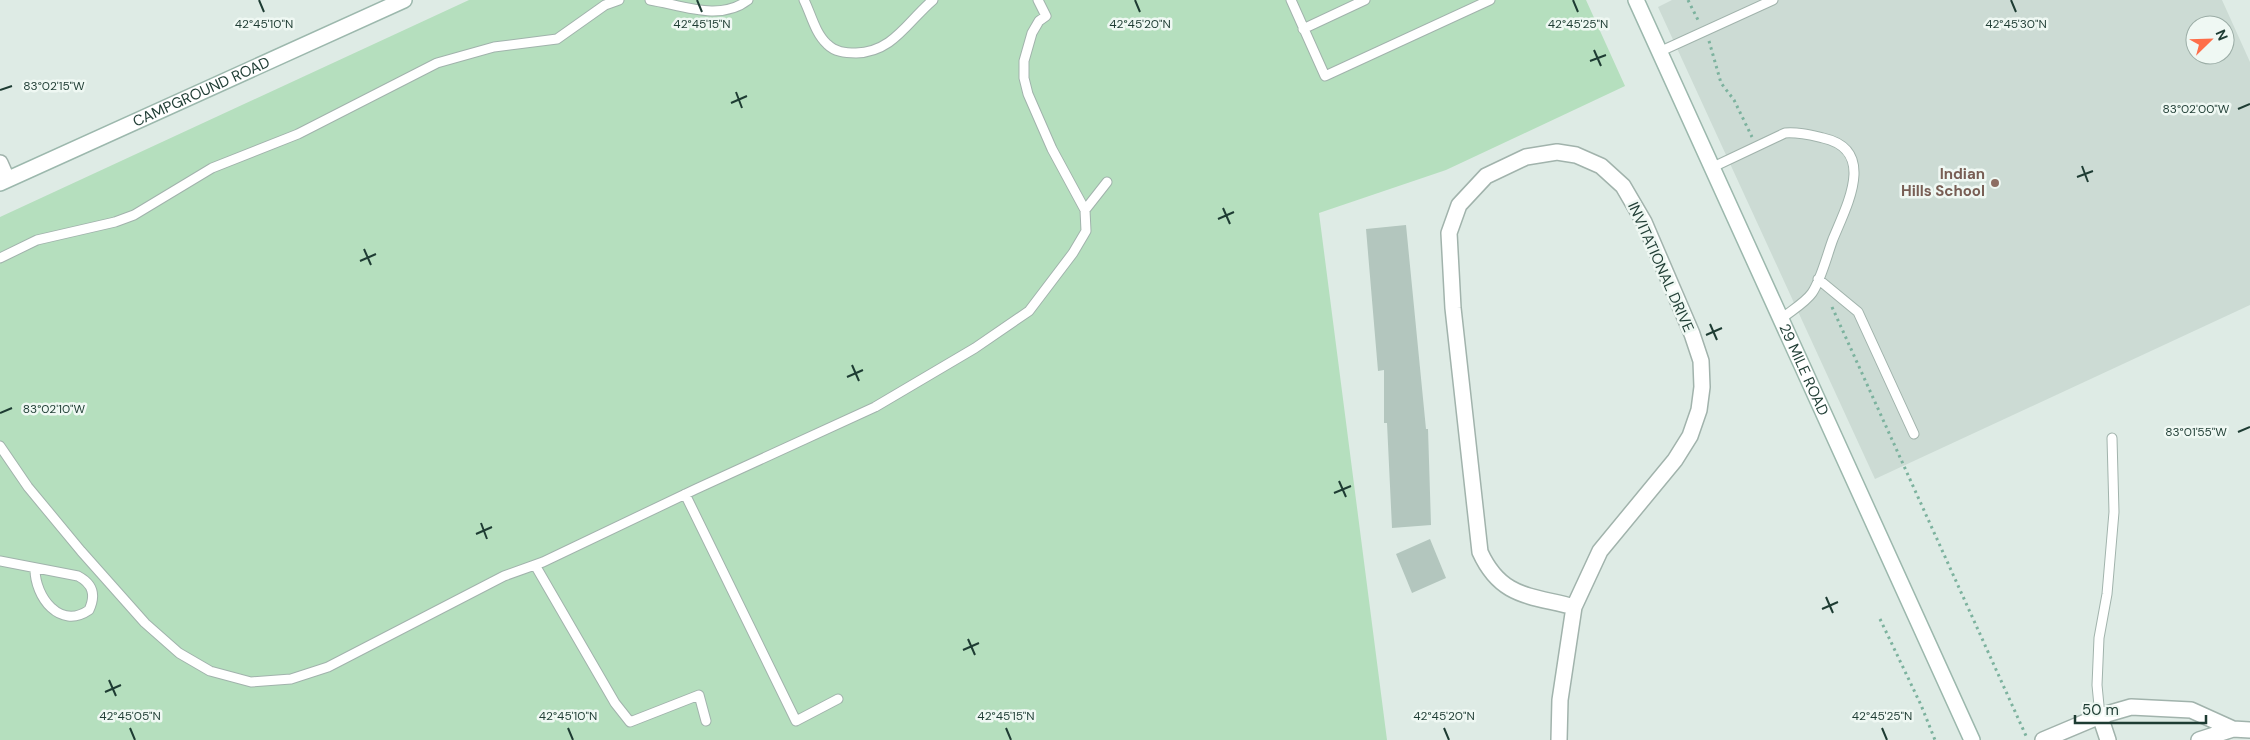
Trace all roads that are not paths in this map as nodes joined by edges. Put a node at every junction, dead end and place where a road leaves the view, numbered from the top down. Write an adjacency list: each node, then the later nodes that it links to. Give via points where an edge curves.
1 (404, 0): 17 (street, CAMPGROUND ROAD)
2 (619, 0): 20 (lane, via 605,5 557,38 494,47 437,63 298,134 212,168 134,215 37,240)
3 (650, 0): 4 (lane, via 717,11 735,8)
4 (748, 0)
5 (804, 0): 6 (lane, via 827,44 846,53 870,51 892,42)
6 (933, 0)
7 (1038, 0): 19 (lane, via 1046,16 1032,33 1024,61 1024,78 1052,149)
8 (1291, 0): 13 (lane)
9 (1365, 0): 13 (lane)
10 (1490, 0): 13 (lane, via 1324,76)
11 (1636, 0): 14 (street, 29 MILE ROAD)
12 (1773, 0): 14 (lane)
13 (1303, 29)
14 (1659, 52): 16 (street, 29 MILE ROAD)
15 (0, 163): 17 (street)
16 (1711, 168): 21 (lane, via 1785,133 1797,132 1830,139 1847,148 1856,167 1848,202); 22 (street, 29 MILE ROAD)
17 (4, 181)
18 (1107, 182): 19 (lane)
19 (1085, 210): 26 (lane, via 1086,231 1073,254 1040,299 1016,321 875,408)
20 (0, 258)
21 (1818, 279): 22 (lane, via 1812,294); 23 (lane, via 1858,312)
22 (1780, 320): 37 (street, 29 MILE ROAD)
23 (1914, 434)
24 (2112, 438): 32 (lane, via 2114,512 2107,594 2099,638 2097,685)
25 (0, 446): 28 (lane, via 28,487 145,623 179,653 210,671 252,682 291,678 328,667 496,580)
26 (686, 494): 28 (lane); 31 (lane, via 796,721)
27 (0, 561): 29 (lane)
28 (534, 565): 33 (lane, via 614,703 630,722 699,695)
29 (35, 569): 29 (lane, via 68,572 87,581 94,596 89,610 70,617 57,613 38,590)
30 (1574, 607): 30 (street, INVITATIONAL DRIVE, via 1600,551 1675,460 1690,436 1699,410 1702,386 1701,362 1692,334 1644,222 1623,186 1601,166 1576,155 1557,152 1526,157 1486,176 1459,205 1450,233 1453,308 1480,552 1495,578 1509,589); 36 (street, INVITATIONAL DRIVE, via 1560,700)
31 (838, 698)
32 (2100, 716): 34 (street, via 2132,707 2182,709); 38 (street); 39 (street)
33 (706, 721)
34 (2233, 729): 35 (street); 40 (street)
35 (2250, 730)
36 (1559, 740)
37 (1972, 740)
38 (2044, 740)
39 (2108, 740)
40 (2199, 740)

